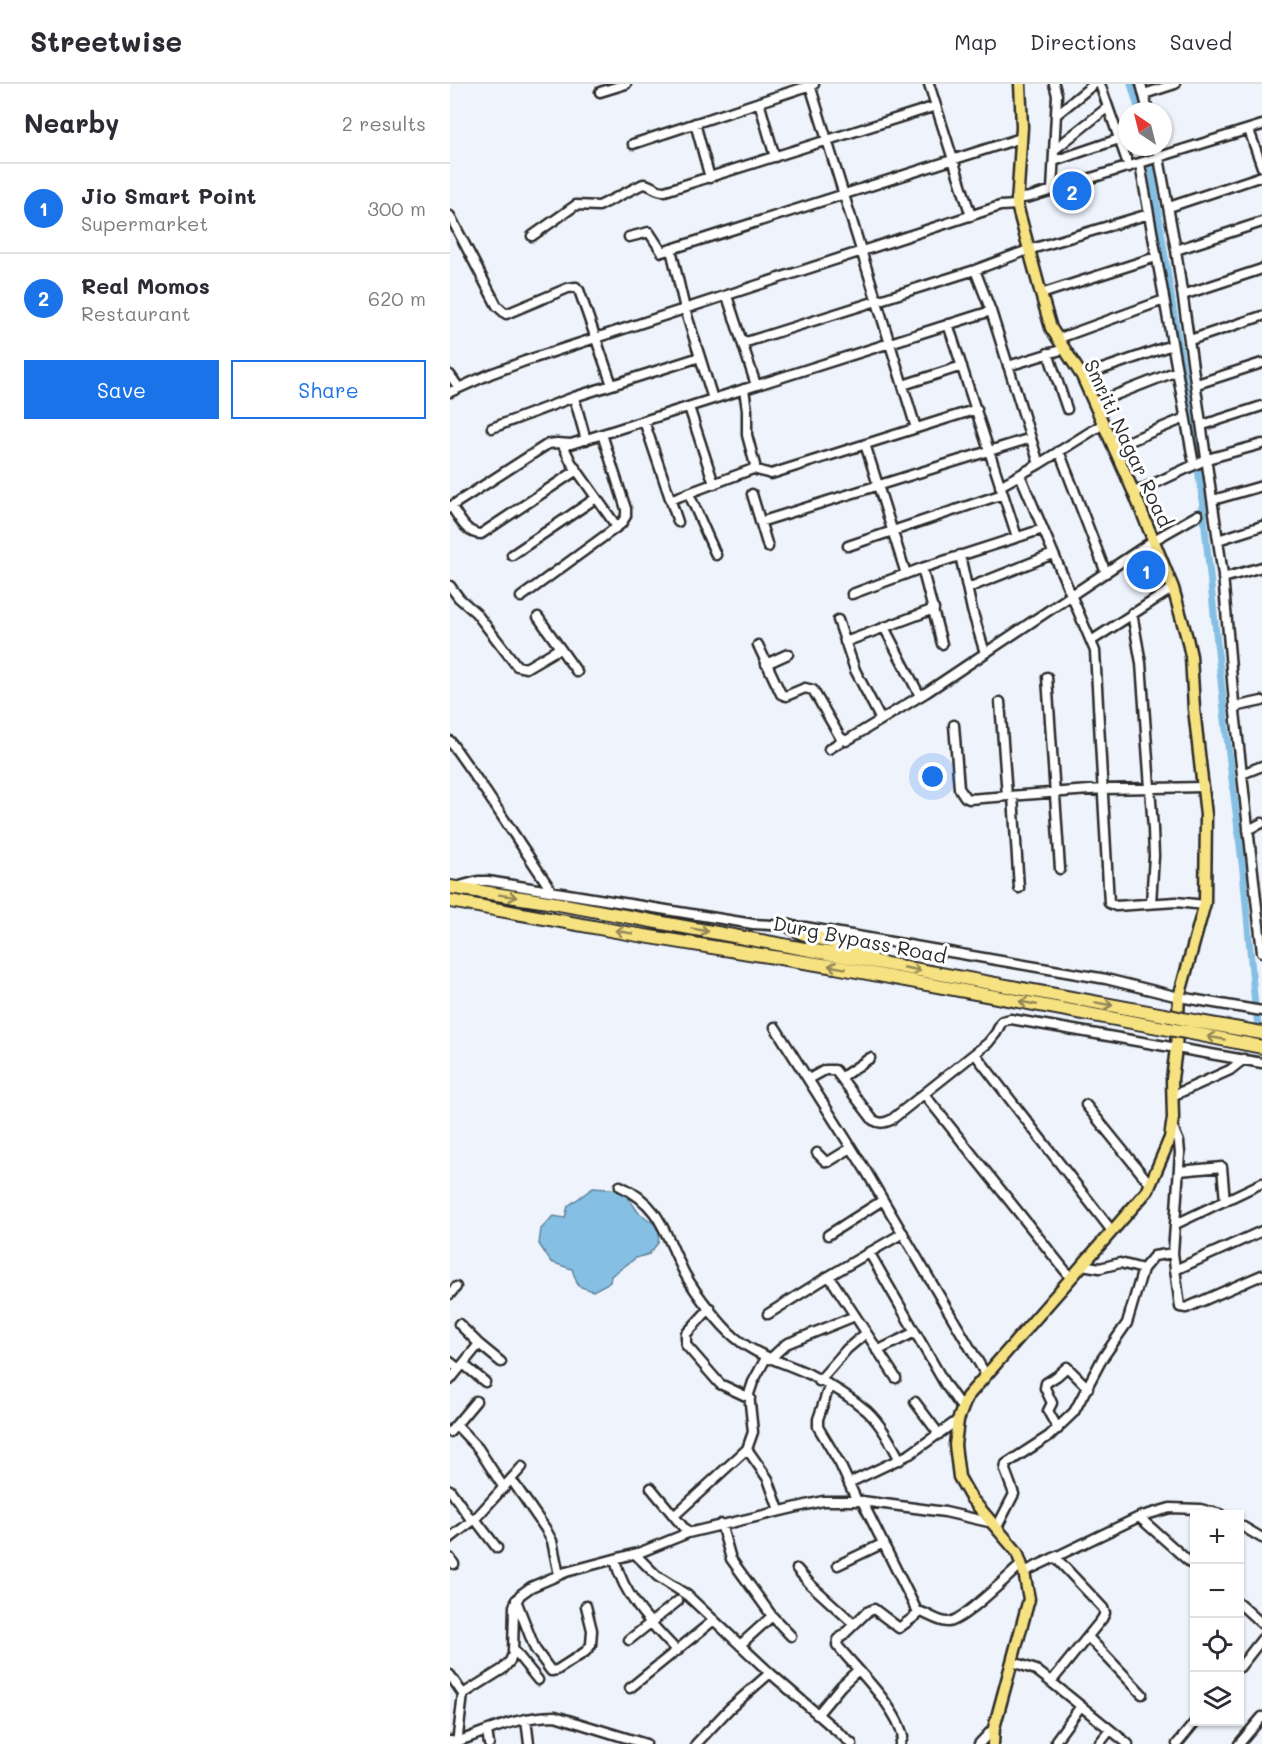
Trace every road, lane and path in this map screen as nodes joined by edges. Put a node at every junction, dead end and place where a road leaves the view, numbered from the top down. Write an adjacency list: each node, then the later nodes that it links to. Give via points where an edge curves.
1 (626, 84): 10 (street)
2 (929, 84): 14 (street)
3 (1020, 84): 21 (main road, Smriti Nagar Road)
4 (1054, 84): 16 (street)
5 (1094, 84): 16 (street)
6 (1100, 84): 15 (street)
7 (1141, 84): 11 (street)
8 (1175, 84): 11 (street)
9 (812, 85): 12 (street); 23 (street)
10 (600, 92)
11 (1144, 93): 13 (street)
12 (759, 102): 17 (street); 27 (street)
13 (1146, 102)
14 (936, 106): 23 (street); 29 (street)
15 (1108, 107): 20 (street); 25 (street)
16 (1056, 115): 25 (street)
17 (696, 123): 24 (street); 35 (street)
18 (1262, 125): 19 (street)
19 (1250, 130): 28 (street); 33 (street)
20 (1118, 136)
21 (1021, 138): 29 (street); 38 (main road, Smriti Nagar Road)
22 (1118, 139): 30 (street)
23 (827, 140): 27 (street); 37 (street)
24 (633, 144)
25 (1054, 150): 30 (street)
26 (1125, 156): 32 (street)
27 (775, 157): 35 (street)
28 (1160, 157): 31 (street); 39 (street)
29 (953, 160): 37 (street); 42 (street)
30 (1054, 161): 36 (street)
31 (1140, 164): 32 (street); 40 (street)
32 (1129, 167): 36 (street)
33 (1262, 167)
34 (1262, 176): 39 (street)
35 (710, 178): 44 (street, via 665,192 643,184 599,206 576,205)
36 (1052, 190): 38 (street)
37 (844, 195): 46 (street); 49 (street)
38 (1016, 202): 42 (street); 47 (main road, Smriti Nagar Road)
39 (1169, 207): 48 (street)
40 (1149, 214): 47 (street); 50 (street)
41 (450, 216): 62 (street, via 497,306 506,314 568,288 578,288)
42 (971, 216): 49 (street)
43 (1262, 222): 48 (street)
44 (532, 236)
45 (629, 237): 46 (street, via 649,232 660,251)
46 (671, 249): 58 (street)
47 (1028, 250): 52 (street); 53 (main road, Smriti Nagar Road)
48 (1176, 250): 54 (street)
49 (862, 251): 55 (street); 56 (street)
50 (1156, 256): 53 (street); 57 (street)
51 (1262, 269): 54 (street)
52 (975, 270): 56 (street); 59 (street)
53 (1041, 294): 63 (main road, Smriti Nagar Road)
54 (1183, 295): 64 (street)
55 (727, 296): 58 (street); 66 (street)
56 (876, 300): 65 (street); 66 (street)
57 (1164, 300): 63 (street); 67 (street)
58 (686, 309): 62 (street); 70 (street)
59 (991, 311): 61 (street); 73 (street)
60 (1262, 316): 64 (street)
61 (948, 324): 65 (street); 72 (street)
62 (596, 339): 80 (street); 81 (street, via 525,361)
63 (1057, 339): 68 (main road, Smriti Nagar Road)
64 (1190, 340): 77 (street)
65 (889, 342): 78 (street); 79 (street)
66 (743, 343): 78 (street)
67 (1172, 345): 74 (street); 76 (street)
68 (1064, 349): 69 (street); 76 (main road, Smriti Nagar Road)
69 (1048, 353): 73 (street); 90 (street)
70 (700, 357): 80 (street); 85 (street)
71 (1262, 363): 77 (street)
72 (962, 366): 79 (street); 89 (street)
73 (1008, 366): 98 (street)
74 (1177, 370): 86 (street); 91 (street)
75 (450, 375): 81 (street)
76 (1082, 376): 86 (main road, Smriti Nagar Road)
77 (1197, 384): 94 (street)
78 (756, 385): 82 (street)
79 (903, 385): 96 (street)
80 (612, 386): 84 (street)
81 (459, 388): 83 (street)
82 (744, 389): 85 (street); 109 (street)
83 (450, 392)
84 (574, 398): 95 (street); 99 (street)
85 (713, 399): 88 (street)
86 (1095, 403): 93 (main road, Smriti Nagar Road)
87 (1262, 406): 94 (street)
88 (689, 407): 92 (street); 112 (street)
89 (977, 409): 96 (street); 104 (street)
90 (1067, 409)
91 (1185, 418): 103 (street); 108 (street)
92 (644, 421): 97 (street); 120 (street)
93 (1103, 423): 103 (main road, Smriti Nagar Road); 105 (street)
94 (1203, 424): 106 (street)
95 (492, 428)
96 (916, 428): 100 (street)
97 (602, 434): 99 (street); 127 (street, via 626,509 626,516)
98 (1031, 438): 104 (street); 107 (street)
99 (586, 440): 102 (street)
100 (865, 444): 109 (street, via 771,474); 113 (street)
101 (1262, 444): 106 (street)
102 (564, 445): 110 (street); 122 (street, via 548,444)
103 (1113, 448): 116 (main road, Smriti Nagar Road)
104 (990, 451): 113 (street); 115 (street)
105 (1059, 452): 107 (street); 142 (street)
106 (1207, 459): 108 (street); 121 (street)
107 (1039, 464): 111 (street)
108 (1194, 465): 116 (street)
109 (753, 469): 112 (street)
110 (577, 470): 119 (street); 122 (street, via 481,534 468,529)
111 (1020, 475): 115 (street); 128 (street)
112 (714, 484): 117 (street)
113 (878, 486): 125 (street); 129 (street)
114 (1262, 486): 121 (street)
115 (1002, 490): 129 (street); 130 (street)
116 (1134, 493): 131 (main road, Smriti Nagar Road)
117 (689, 494): 120 (street); 137 (street)
118 (752, 494): 125 (street)
119 (596, 498): 127 (street); 136 (street)
120 (670, 500): 124 (street)
121 (1213, 500): 132 (street)
122 (450, 506)
123 (1198, 515): 131 (street)
124 (678, 522)
125 (760, 522): 134 (street)
126 (1262, 526): 132 (street)
127 (617, 527): 149 (street)
128 (1043, 529): 130 (street); 135 (street)
129 (893, 531): 133 (street); 141 (street)
130 (1017, 537): 138 (street)
131 (1154, 540): 142 (street); 146 (main road, Smriti Nagar Road)
132 (1218, 540): 143 (street)
133 (848, 546)
134 (768, 547)
135 (1053, 554): 145 (street); 148 (street)
136 (512, 555)
137 (716, 555)
138 (960, 555): 140 (street); 145 (street)
139 (1262, 567): 143 (street)
140 (922, 568): 141 (street); 150 (street)
141 (906, 573): 147 (street)
142 (1106, 573): 148 (street)
143 (1223, 578): 168 (street)
144 (450, 586): 159 (street, via 517,666 526,668)
145 (968, 588): 160 (street)
146 (1173, 588): 151 (street); 176 (main road, Smriti Nagar Road, via 1191,656)
147 (852, 594)
148 (1070, 596): 155 (street); 160 (street)
149 (521, 597)
150 (934, 609): 154 (street); 157 (street)
151 (1132, 613): 155 (street); 177 (street, via 1141,663)
152 (538, 617): 159 (street)
153 (838, 620): 156 (street)
154 (884, 627): 156 (street); 165 (street)
155 (1091, 641): 178 (street, via 1096,660)
156 (845, 642): 169 (street)
157 (942, 644)
158 (758, 645): 162 (street)
159 (560, 648): 163 (street)
160 (985, 653): 165 (street)
161 (788, 654): 162 (street)
162 (766, 664): 171 (street, via 786,696 806,688 813,690)
163 (576, 672)
164 (1047, 677): 179 (street)
165 (920, 696): 169 (street)
166 (1262, 701): 168 (street)
167 (1000, 702): 180 (street)
168 (1234, 707): 175 (street)
169 (881, 720): 171 (street)
170 (954, 725): 180 (street, via 961,792 969,799)
171 (843, 740): 173 (street)
172 (450, 741): 186 (street)
173 (829, 749)
174 (1262, 766): 175 (street)
175 (1242, 774): 182 (street)
176 (1204, 787): 177 (street); 190 (main road, Smriti Nagar Road)
177 (1150, 788): 178 (street); 189 (street, via 1154,856)
178 (1103, 789): 179 (street); 189 (street, via 1109,903)
179 (1054, 793): 180 (street); 183 (street)
180 (1010, 796): 185 (street)
181 (1262, 823): 182 (street)
182 (1248, 830): 187 (street)
183 (1060, 869)
184 (452, 887): 186 (street, via 488,881); 194 (highway, Durg Bypass Road, one-way to 194)
185 (1019, 888)
186 (551, 890): 191 (street, via 753,924)
187 (1258, 892): 192 (street)
188 (450, 901): 197 (highway, Durg Bypass Road, one-way to 188)
189 (1151, 903): 190 (street)
190 (1205, 905): 195 (main road, Smriti Nagar Road)
191 (789, 926): 194 (highway, via 850,946); 195 (street, via 1059,971)
192 (1261, 928): 193 (street)
193 (1262, 952)
194 (875, 962): 197 (highway, Durg Bypass Road, one-way to 197)
195 (1179, 997): 196 (street); 202 (main road, Smriti Nagar Road)
196 (1262, 1011)
197 (1169, 1023): 199 (highway, Durg Bypass Road, bridge)
198 (775, 1026): 208 (street)
199 (1187, 1026): 200 (highway, Durg Bypass Road); 201 (highway, Durg Bypass Road, one-way to 199)
200 (1262, 1034)
201 (1262, 1047)
202 (1176, 1048): 203 (street, via 1011,1019 1002,1021 993,1038); 205 (street); 210 (main road, Smriti Nagar Road)
203 (975, 1054): 209 (street); 222 (street)
204 (870, 1058): 207 (street)
205 (1244, 1059): 206 (street); 210 (street, via 1230,1070)
206 (1262, 1063)
207 (842, 1077): 208 (street, via 830,1069); 209 (street, via 878,1123 891,1120)
208 (808, 1079): 213 (street)
209 (924, 1094): 233 (street)
210 (1172, 1096): 212 (main road, Smriti Nagar Road)
211 (1086, 1104): 217 (street)
212 (1172, 1125): 215 (street, via 1180,1148); 217 (main road, Smriti Nagar Road)
213 (851, 1148): 214 (street, via 828,1162); 219 (street)
214 (817, 1153)
215 (1179, 1171): 220 (street, via 1222,1167); 221 (street)
216 (1262, 1183): 220 (street)
217 (1150, 1184): 222 (main road, Smriti Nagar Road)
218 (620, 1186): 234 (street, via 644,1200 657,1217 681,1267)
219 (883, 1200): 224 (street); 225 (street)
220 (1225, 1201): 221 (street)
221 (1176, 1224): 227 (street)
222 (1112, 1231): 228 (main road, Smriti Nagar Road)
223 (1262, 1231): 230 (street)
224 (903, 1233): 226 (street); 246 (street)
225 (828, 1235)
226 (869, 1252): 232 (street); 238 (street)
227 (1173, 1253): 229 (street, via 1154,1256); 230 (street)
228 (1082, 1265): 229 (street, via 1100,1268 1119,1263); 233 (main road, Smriti Nagar Road)
229 (1143, 1269): 252 (street, via 1127,1323)
230 (1175, 1270): 231 (street, via 1178,1302 1183,1308)
231 (1262, 1275)
232 (829, 1276): 235 (street); 236 (street)
233 (1071, 1278): 246 (main road, Smriti Nagar Road)
234 (710, 1308): 242 (street, via 729,1332); 253 (street, via 686,1334 686,1346 720,1384)
235 (768, 1314)
236 (855, 1316): 239 (street); 242 (street, via 786,1344)
237 (459, 1324): 240 (street)
238 (915, 1332): 241 (street); 256 (street)
239 (866, 1333): 241 (street); 249 (street)
240 (479, 1344): 244 (street); 245 (street)
241 (877, 1351): 247 (street)
242 (768, 1358): 249 (street); 253 (street, via 753,1382)
243 (450, 1362): 245 (street)
244 (501, 1362)
245 (461, 1366): 248 (street); 250 (street)
246 (986, 1375): 256 (main road, Smriti Nagar Road)
247 (896, 1378)
248 (450, 1380)
249 (819, 1381): 251 (street)
250 (485, 1382)
251 (829, 1387): 262 (street, via 867,1411); 265 (street, via 818,1427)
252 (1088, 1388): 259 (street); 259 (street, via 1066,1367 1046,1383 1052,1403 1048,1411)
253 (750, 1398): 261 (street, via 753,1432)
254 (476, 1401): 258 (street)
255 (915, 1402): 260 (street)
256 (962, 1408): 257 (main road, Smriti Nagar Road)
257 (958, 1420): 260 (street); 276 (main road, Smriti Nagar Road, via 955,1444 959,1477)
258 (453, 1428): 266 (street, via 477,1448)
259 (1058, 1429): 276 (street, via 1006,1464 1014,1494)
260 (939, 1434): 262 (street)
261 (747, 1449): 270 (street, via 768,1479); 272 (street)
262 (900, 1460): 265 (street)
263 (522, 1467): 264 (street)
264 (511, 1479): 266 (street); 290 (street, via 552,1541)
265 (849, 1484): 269 (street)
266 (504, 1488): 274 (street)
267 (651, 1488): 272 (street)
268 (450, 1490): 274 (street)
269 (860, 1501): 270 (street, via 823,1501); 276 (street, via 945,1512); 281 (street)
270 (779, 1510): 275 (street)
271 (1199, 1510): 273 (street, via 1170,1508)
272 (674, 1516): 278 (street)
273 (1139, 1518): 284 (street); 286 (street)
274 (474, 1520): 279 (street); 282 (street)
275 (721, 1524): 278 (street); 296 (street, via 731,1558)
276 (995, 1525): 288 (main road, Smriti Nagar Road, via 1017,1552)
277 (1244, 1528): 280 (street)
278 (688, 1533): 283 (street)
279 (450, 1538)
280 (1262, 1538)
281 (884, 1544): 287 (street); 295 (street)
282 (497, 1548)
283 (635, 1554): 285 (street); 297 (street)
284 (1055, 1557): 288 (street); 302 (street, via 1105,1610)
285 (615, 1560): 290 (street); 298 (street, via 624,1586)
286 (1192, 1564)
287 (838, 1565)
288 (1023, 1568): 295 (street, via 953,1621); 309 (main road, via 1029,1599)
289 (796, 1569): 299 (street)
290 (559, 1575): 291 (street, via 531,1587)
291 (516, 1600): 293 (street, via 536,1650 550,1671 591,1645); 306 (street)
292 (678, 1601): 298 (street)
293 (586, 1606)
294 (1244, 1608): 300 (street)
295 (918, 1613): 299 (street, via 899,1628 874,1609)
296 (772, 1616): 301 (street); 305 (street)
297 (714, 1620): 305 (street); 307 (street)
298 (650, 1623): 303 (street); 307 (street)
299 (854, 1624): 310 (street, via 837,1644)
300 (1262, 1624)
301 (791, 1636)
302 (1088, 1637): 314 (street); 317 (street)
303 (629, 1640)
304 (1262, 1640): 308 (street)
305 (740, 1645): 311 (street)
306 (513, 1649): 313 (street); 316 (street, via 503,1669)
307 (677, 1651): 315 (street)
308 (1244, 1661)
309 (1013, 1662): 314 (street, via 1036,1670); 323 (main road)
310 (858, 1670): 319 (street); 332 (street, via 899,1725 903,1737)
311 (770, 1673): 319 (street); 330 (street)
312 (450, 1675): 316 (street)
313 (538, 1680)
314 (1051, 1682): 318 (street)
315 (630, 1688)
316 (463, 1694): 326 (street)
317 (1142, 1694)
318 (1081, 1706): 324 (street); 335 (street)
319 (817, 1715): 331 (street)
320 (1262, 1718): 339 (street)
321 (526, 1719): 325 (street); 328 (street); 329 (street, via 555,1716)
322 (1192, 1726): 338 (street)
323 (994, 1728): 333 (street); 334 (main road)
324 (1110, 1730): 336 (street); 337 (street)
325 (487, 1731): 326 (street); 327 (street)
326 (455, 1742)
327 (489, 1744)
328 (529, 1744)
329 (646, 1744)
330 (696, 1744)
331 (852, 1744)
332 (900, 1744)
333 (979, 1744)
334 (993, 1744)
335 (1056, 1744)
336 (1099, 1744)
337 (1128, 1744)
338 (1177, 1744)
339 (1239, 1744)

